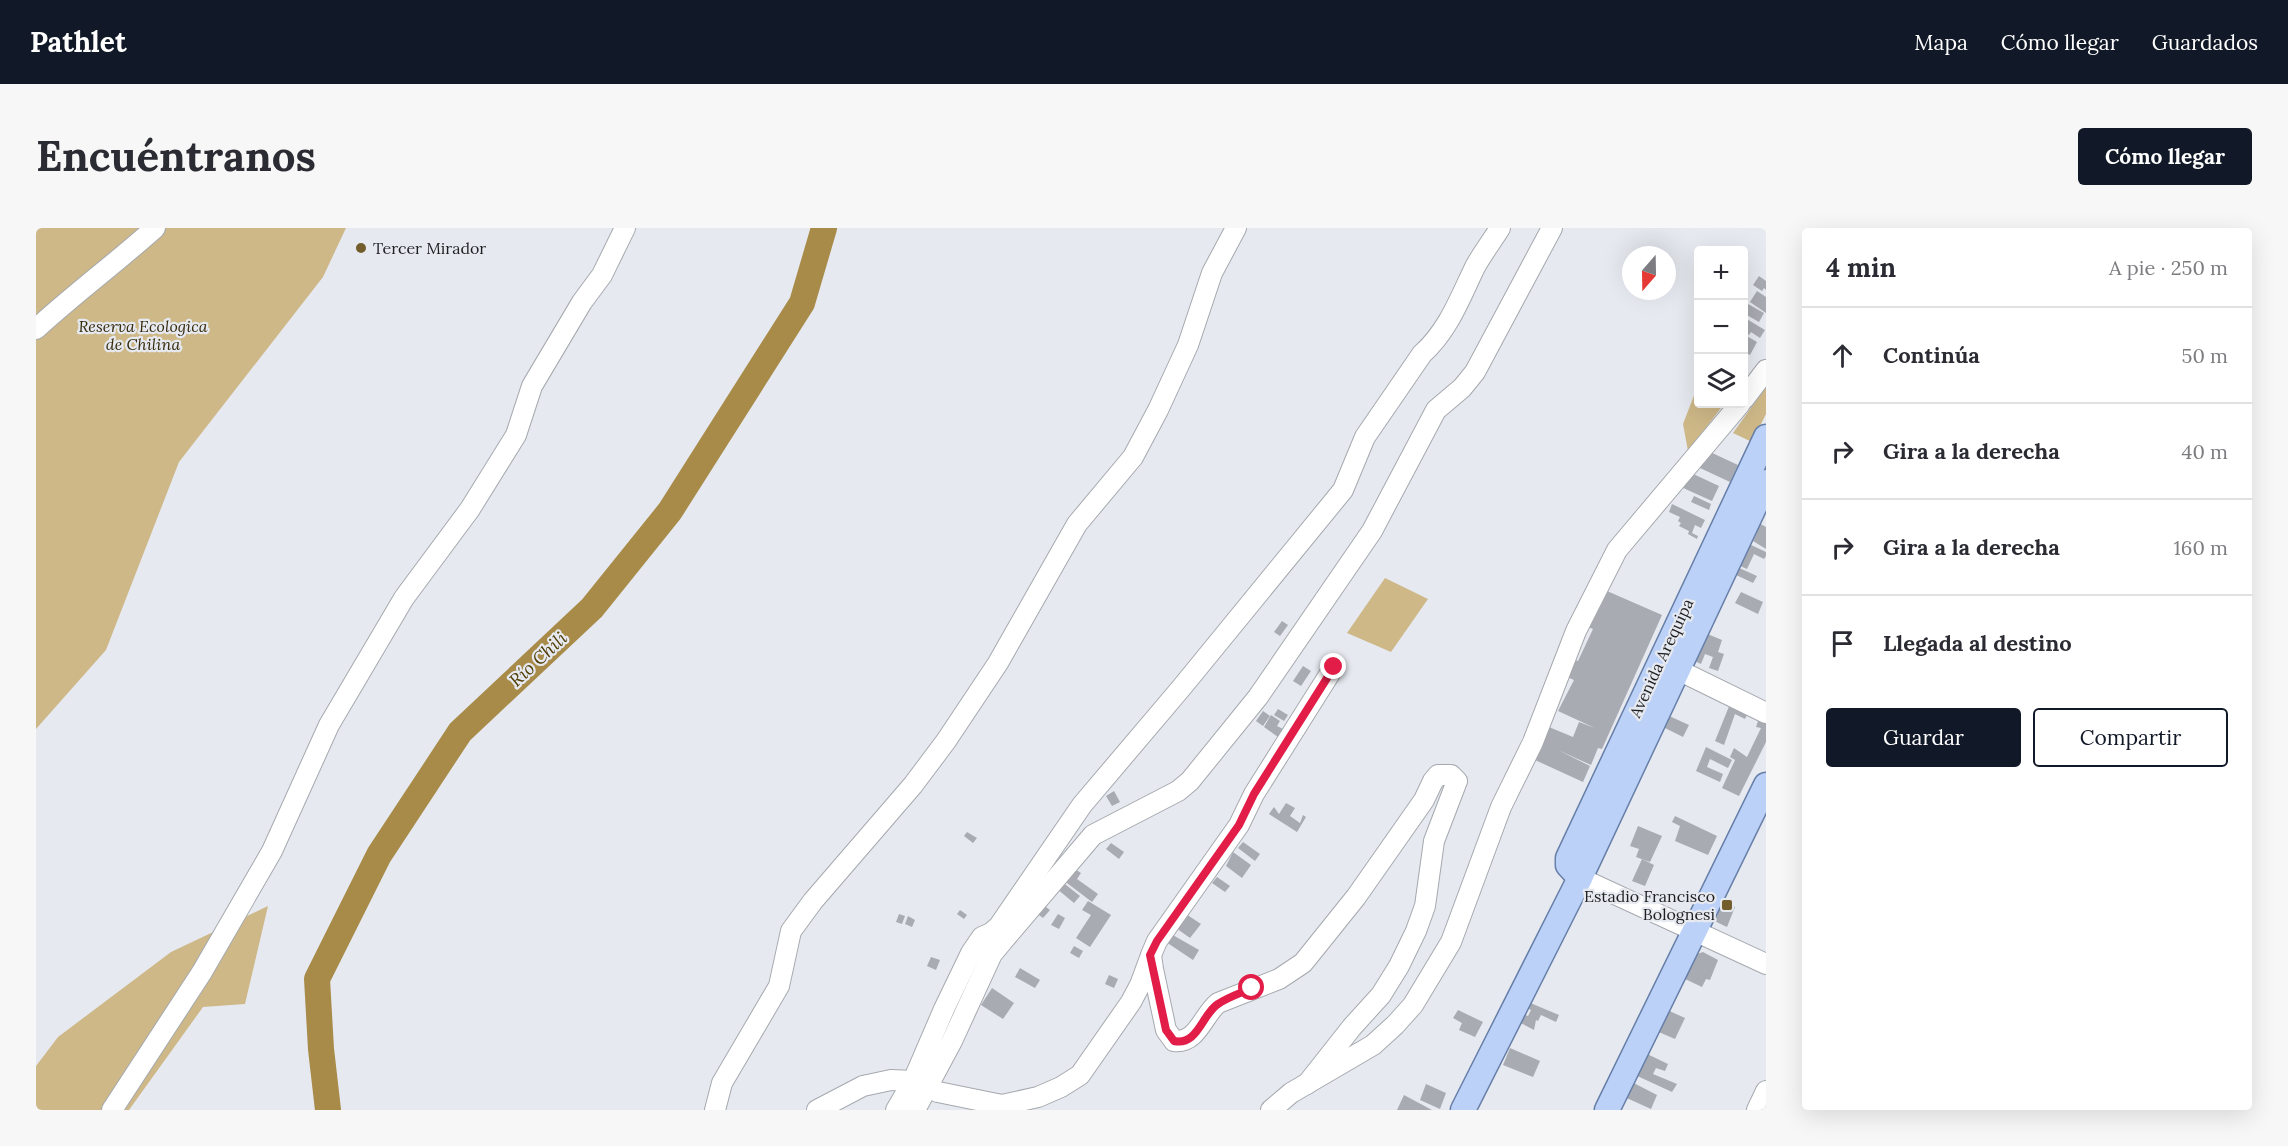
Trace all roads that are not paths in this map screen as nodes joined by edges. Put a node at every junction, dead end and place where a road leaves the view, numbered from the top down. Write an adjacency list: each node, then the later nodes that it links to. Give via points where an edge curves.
1 (155, 228): 6 (street)
2 (626, 228): 24 (street, via 602,275 532,386 516,435 470,509 398,608 329,725 272,851 202,972)
3 (1236, 228): 25 (street, via 1212,273 1188,345 1133,457 1077,524 998,663 946,741 791,931 779,986 722,1083)
4 (1500, 228): 21 (street, via 1443,329 1365,438 1343,490 1082,805 999,926 982,937 971,953 944,1009)
5 (1552, 228): 21 (street, via 1475,372 1436,410 1372,531 1258,698 1190,781 1093,835 1063,868 992,954)
6 (36, 329)
7 (1766, 370): 8 (street)
8 (1748, 393)
9 (1737, 408): 22 (street, via 1617,550 1601,577 1533,742 1501,807 1451,942 1413,1005 1373,1045)
10 (1766, 437): 11 (main road, Avenida Arequipa)
11 (1760, 463): 13 (main road, Avenida Arequipa)
12 (1766, 482): 13 (main road, Avenida Arequipa)
13 (1669, 666): 15 (street); 17 (main road, Avenida Arequipa)
14 (1334, 667): 19 (street, via 1254,794 1239,825)
15 (1766, 713)
16 (1766, 785): 18 (main road)
17 (1580, 878): 18 (street); 30 (main road, Avenida Arequipa)
18 (1695, 930): 20 (street); 31 (main road)
19 (1150, 955): 21 (street, via 1131,1002 1080,1075 1061,1087 1002,1105 938,1092); 22 (street, via 1166,1030 1174,1041 1186,1041 1210,1009 1279,979 1303,963 1356,897 1424,800 1433,781 1438,775 1451,775 1457,780 1434,841 1425,906 1416,931 1381,995)
20 (1766, 964)
21 (921, 1084): 26 (street, via 891,1080 863,1086); 27 (street); 28 (street)
22 (1307, 1084): 29 (street)
23 (1766, 1091): 32 (street)
24 (112, 1110)
25 (715, 1110)
26 (817, 1110)
27 (896, 1110)
28 (915, 1110)
29 (1272, 1110)
30 (1463, 1110)
31 (1607, 1110)
32 (1757, 1110)

